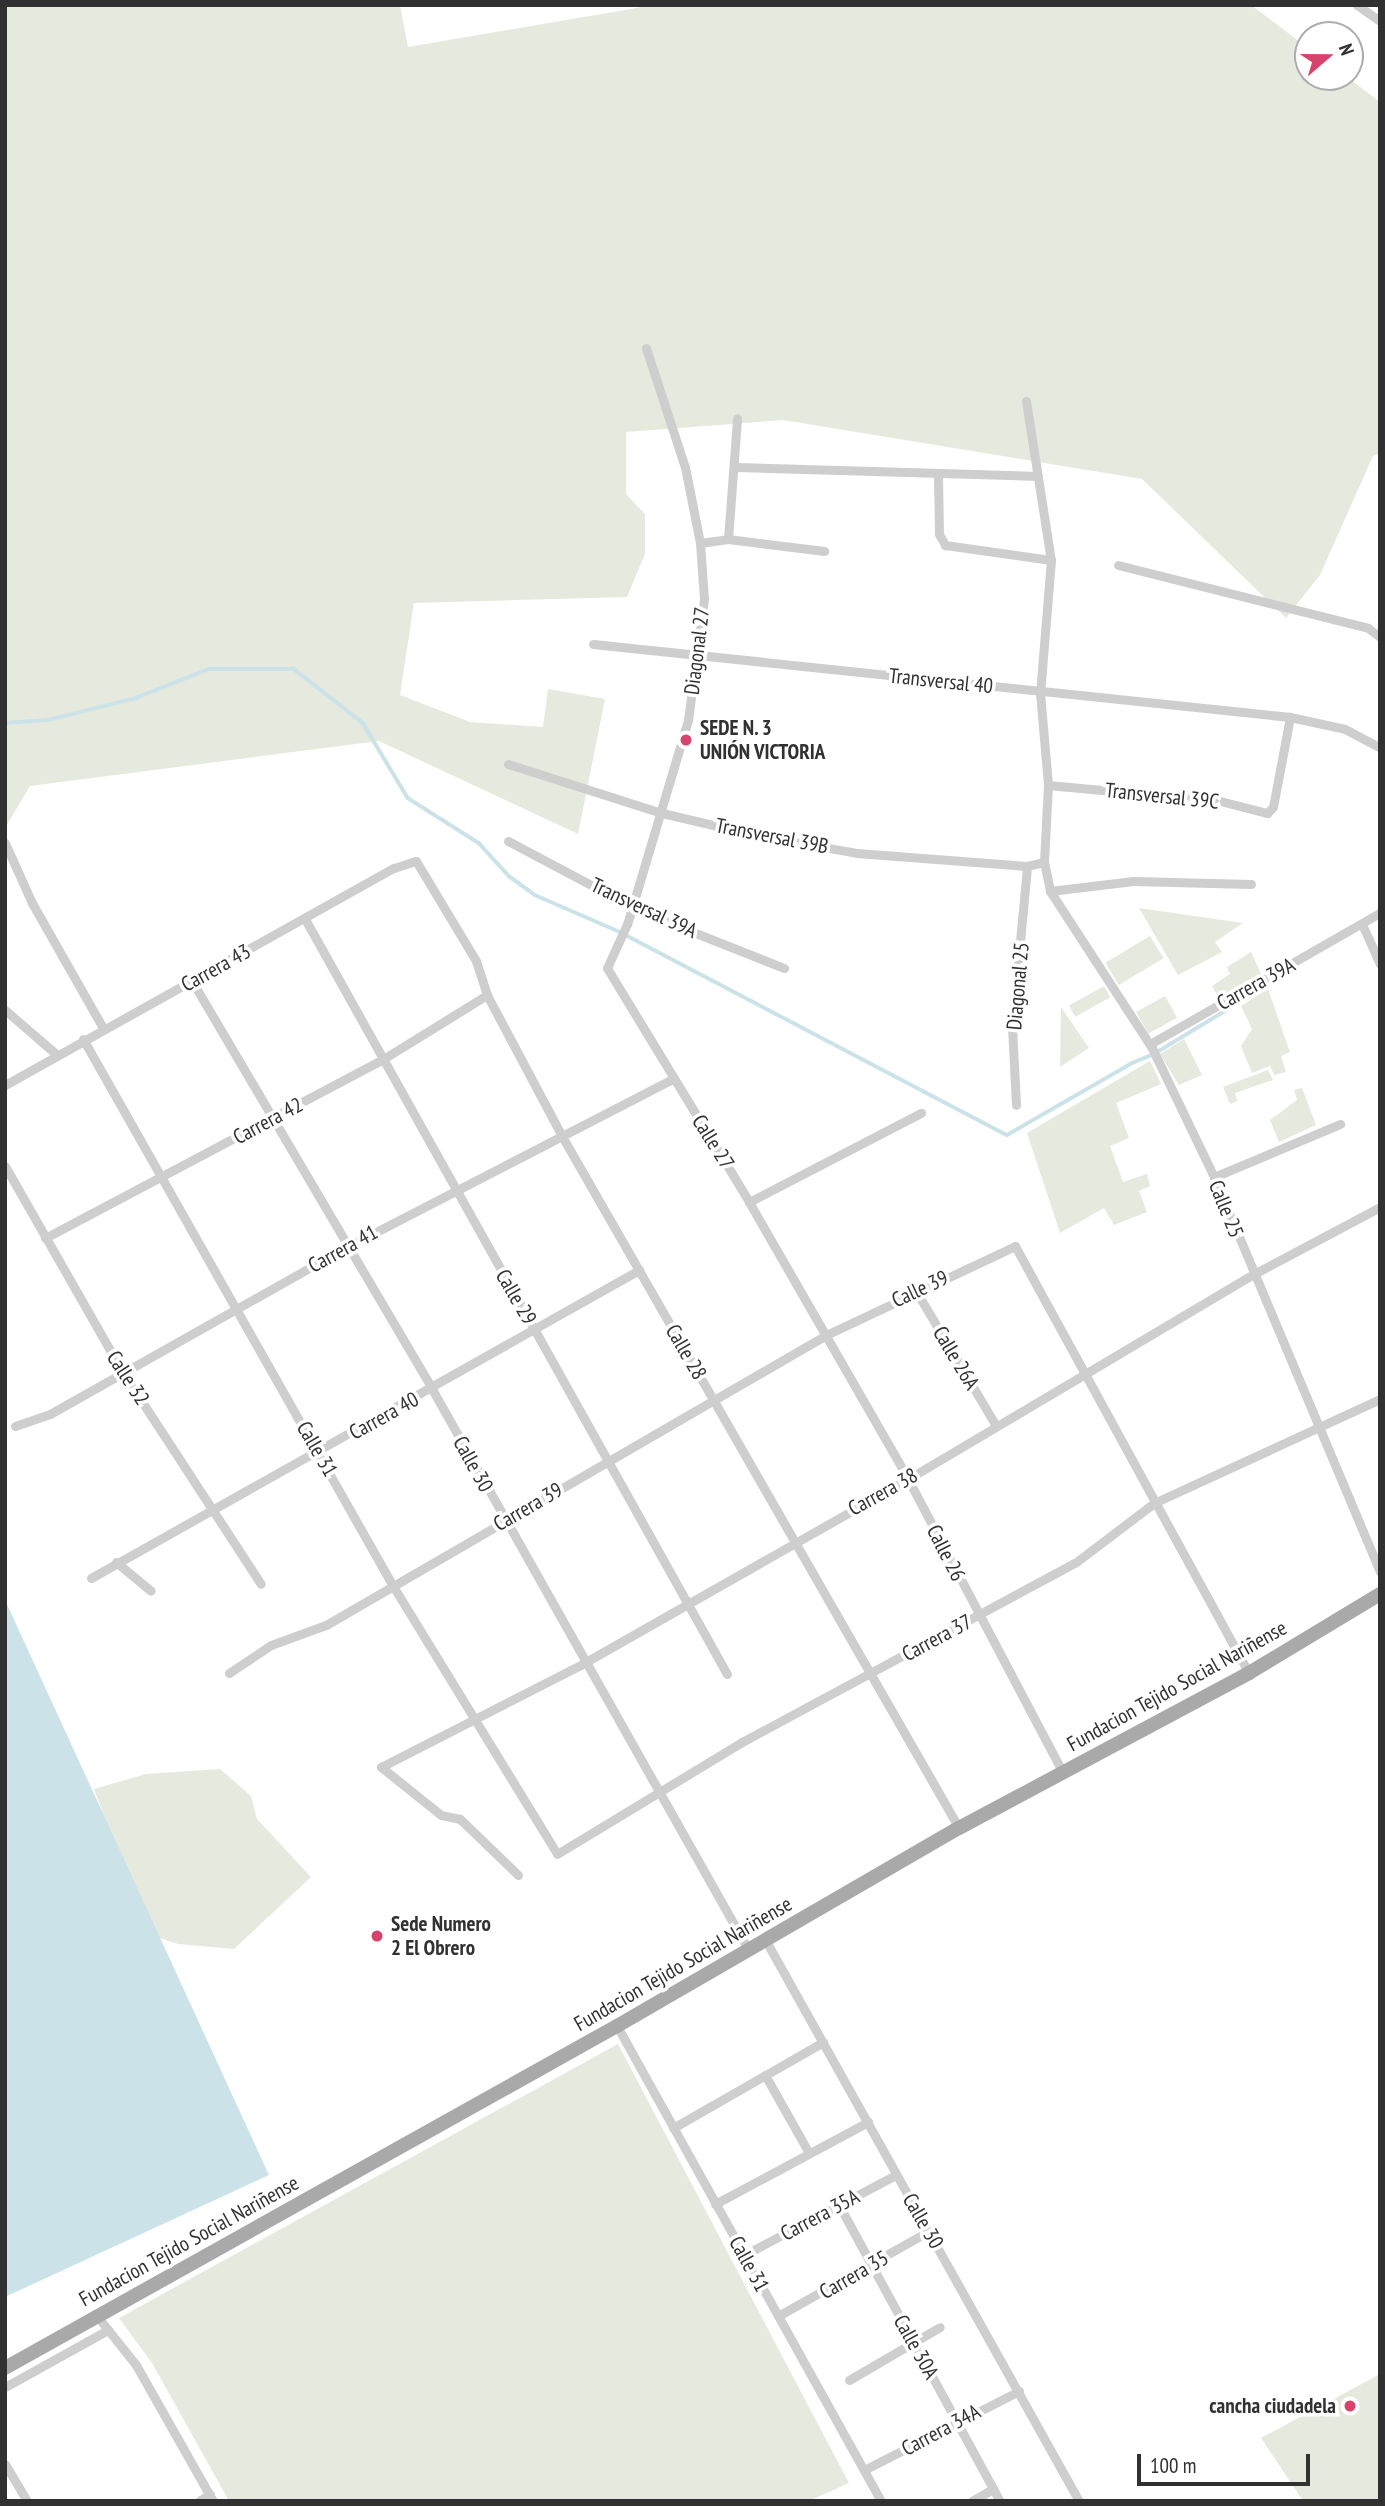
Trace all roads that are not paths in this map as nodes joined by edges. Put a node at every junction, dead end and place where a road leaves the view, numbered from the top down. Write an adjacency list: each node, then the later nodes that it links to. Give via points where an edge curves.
1 (1357, 5): 2 (street)
2 (1380, 21)
3 (646, 348): 10 (street, Diagonal 27, via 685,467)
4 (1026, 401): 8 (street)
5 (737, 418): 6 (street)
6 (736, 467): 7 (street); 9 (street)
7 (938, 475): 8 (street); 12 (street, via 939,534 945,545)
8 (1038, 476): 12 (street)
9 (728, 539): 10 (street); 11 (street)
10 (701, 543): 16 (street, Diagonal 27, via 704,599)
11 (824, 551)
12 (1051, 561): 17 (street)
13 (1118, 565): 14 (street, via 1368,628)
14 (1380, 637)
15 (593, 644): 16 (street, Transversal 40)
16 (699, 657): 17 (street, Transversal 40); 22 (street, Diagonal 27, via 688,720)
17 (1040, 693): 18 (street, Transversal 40); 21 (street)
18 (1290, 717): 19 (street, Transversal 40, via 1345,729); 21 (street, Transversal 39C, via 1273,807 1267,813 1220,801)
19 (1380, 748)
20 (508, 764): 22 (street, Transversal 39B)
21 (1048, 785): 25 (street)
22 (662, 813): 26 (street, Transversal 39B, via 857,853); 30 (street, Diagonal 27)
23 (508, 841): 30 (street, Transversal 39A)
24 (5, 843): 40 (street, via 26,892)
25 (1044, 862): 26 (street, Transversal 39B); 29 (street, Calle 25)
26 (1027, 866): 47 (street, Diagonal 25, via 1012,1026)
27 (425, 870): 32 (street, Carrera 43, via 409,860); 38 (street, Calle 28, via 476,961)
28 (1251, 884): 29 (street, via 1133,881)
29 (1051, 891): 42 (street, Calle 25)
30 (632, 906): 34 (street, Diagonal 27); 36 (street, Transversal 39A)
31 (1380, 913): 33 (street, Carrera 39A)
32 (305, 919): 37 (street, Carrera 43); 44 (street, Calle 29)
33 (1362, 925): 35 (street); 42 (street, Carrera 39A)
34 (615, 951): 45 (street, Calle 27, via 607,968)
35 (1380, 964)
36 (784, 968)
37 (192, 981): 40 (street, Carrera 43); 49 (street, Calle 30)
38 (487, 995): 44 (street, Carrera 42); 51 (street, Calle 28)
39 (5, 1010): 43 (street)
40 (103, 1028): 41 (street, Carrera 43)
41 (83, 1039): 43 (street, Carrera 43); 53 (street, Calle 31)
42 (1151, 1046): 54 (street, Calle 25)
43 (55, 1054): 46 (street, Carrera 43)
44 (380, 1060): 49 (street, Carrera 42); 55 (street, Calle 29)
45 (674, 1079): 51 (street, Carrera 41); 56 (street, Calle 27)
46 (5, 1085)
47 (1016, 1105)
48 (921, 1113): 56 (street)
49 (275, 1118): 53 (street, Carrera 42); 59 (street, Calle 30)
50 (1340, 1124): 54 (street)
51 (563, 1138): 55 (street, Carrera 41); 60 (street, Calle 28)
52 (5, 1166): 58 (street, Calle 32)
53 (159, 1177): 58 (street, Carrera 42); 63 (street, Calle 31)
54 (1214, 1177): 61 (street, Calle 25)
55 (453, 1190): 59 (street, Carrera 41); 64 (street, Calle 29)
56 (749, 1202): 65 (street, Calle 27)
57 (1380, 1207): 61 (street, Carrera 38)
58 (45, 1238): 66 (street, Calle 32)
59 (345, 1248): 63 (street, Carrera 41); 68 (street, Calle 30)
60 (639, 1270): 64 (street, Carrera 40); 70 (street, Calle 28)
61 (1252, 1275): 67 (street, Carrera 38); 73 (street, Calle 25)
62 (916, 1291): 65 (street, Calle 39); 67 (street, Calle 39, via 1015,1246); 72 (street, Calle 26A)
63 (234, 1310): 66 (street, Carrera 41); 74 (street, Calle 31)
64 (536, 1330): 68 (street, Carrera 40); 75 (street, Calle 29)
65 (825, 1335): 70 (street, Carrera 39); 76 (street, Calle 26)
66 (122, 1371): 71 (street, Carrera 41, via 50,1414); 78 (street, Calle 32)
67 (1086, 1376): 72 (street, Carrera 38); 77 (street)
68 (432, 1389): 74 (street, Carrera 40); 79 (street, Calle 30)
69 (1380, 1399): 73 (street)
70 (715, 1401): 75 (street, Carrera 39); 80 (street, Calle 28)
71 (15, 1426)
72 (996, 1426): 76 (street, Carrera 38)
73 (1320, 1430): 77 (street, Carrera 37); 82 (street, Calle 25)
74 (320, 1452): 78 (street, Carrera 40); 85 (street, Calle 31)
75 (607, 1460): 79 (street, Carrera 39); 88 (street, Calle 29)
76 (908, 1479): 80 (street, Carrera 38); 89 (street, Calle 26)
77 (1154, 1503): 89 (street, Carrera 37, via 1075,1563); 93 (street)
78 (217, 1510): 81 (street, Carrera 40); 84 (street, Calle 32)
79 (504, 1521): 85 (street, Carrera 39); 90 (street, Calle 30)
80 (794, 1542): 88 (street, Carrera 38); 92 (street, Calle 28)
81 (116, 1562): 83 (street, Carrera 40); 86 (street)
82 (1380, 1571)
83 (91, 1578)
84 (261, 1584)
85 (393, 1586): 91 (street, Carrera 39, via 326,1625 271,1645); 95 (street, Calle 31)
86 (150, 1591)
87 (1380, 1594): 93 (main road, Fundacion Tejido Social Nariñense)
88 (688, 1604): 90 (street, Carrera 38); 94 (street, Calle 29)
89 (979, 1616): 92 (street, Carrera 37); 96 (street, Calle 26)
90 (584, 1663): 95 (street, Carrera 38); 97 (street, Calle 30)
91 (229, 1673)
92 (870, 1673): 97 (street, Carrera 37); 98 (street, Calle 28)
93 (1249, 1673): 96 (main road, Fundacion Tejido Social Nariñense)
94 (727, 1674)
95 (474, 1717): 99 (street, Calle 31); 100 (street, Carrera 38, via 381,1767 441,1815 460,1819)
96 (1063, 1773): 98 (main road, Fundacion Tejido Social Nariñense)
97 (659, 1791): 99 (street, Carrera 37); 102 (street, Calle 30)
98 (959, 1828): 101 (main road, Fundacion Tejido Social Nariñense)
99 (557, 1854)
100 (518, 1875)
101 (766, 1941): 102 (main road, Fundacion Tejido Social Nariñense); 104 (street, Calle 30)
102 (749, 1951): 103 (main road, Fundacion Tejido Social Nariñense)
103 (617, 2026): 107 (street, Calle 31); 115 (main road, Fundacion Tejido Social Nariñense)
104 (823, 2042): 105 (street); 106 (street, Calle 30)
105 (765, 2075): 107 (street); 108 (street)
106 (868, 2122): 108 (street); 109 (street, Calle 30)
107 (673, 2128): 110 (street, Calle 31)
108 (810, 2153): 110 (street)
109 (896, 2175): 111 (street, Carrera 35A); 112 (street, Calle 30)
110 (715, 2204): 113 (street, Calle 31)
111 (839, 2205): 113 (street, Carrera 35A); 114 (street, Calle 30A)
112 (929, 2231): 114 (street, Carrera 35); 123 (street, Calle 30)
113 (744, 2255): 116 (street, Calle 31)
114 (872, 2265): 116 (street, Carrera 35); 119 (street, Calle 30A)
115 (97, 2316): 118 (street); 120 (main road, Fundacion Tejido Social Nariñense)
116 (778, 2316): 126 (street, Calle 31)
117 (940, 2328): 119 (street)
118 (108, 2330): 122 (street); 128 (street, via 136,2365)
119 (913, 2342): 121 (street); 124 (street, Calle 30A)
120 (5, 2368)
121 (849, 2380)
122 (5, 2387)
123 (1019, 2391): 124 (street, Carrera 34A); 134 (street, Calle 30)
124 (956, 2420): 126 (street, Carrera 34A); 127 (street, Calle 30A)
125 (7, 2468): 129 (street)
126 (864, 2470): 131 (street, Calle 31)
127 (993, 2489): 132 (street); 133 (street)
128 (211, 2498): 130 (street)
129 (27, 2501)
130 (199, 2501)
131 (881, 2501)
132 (972, 2501)
133 (1000, 2501)
134 (1079, 2501)

